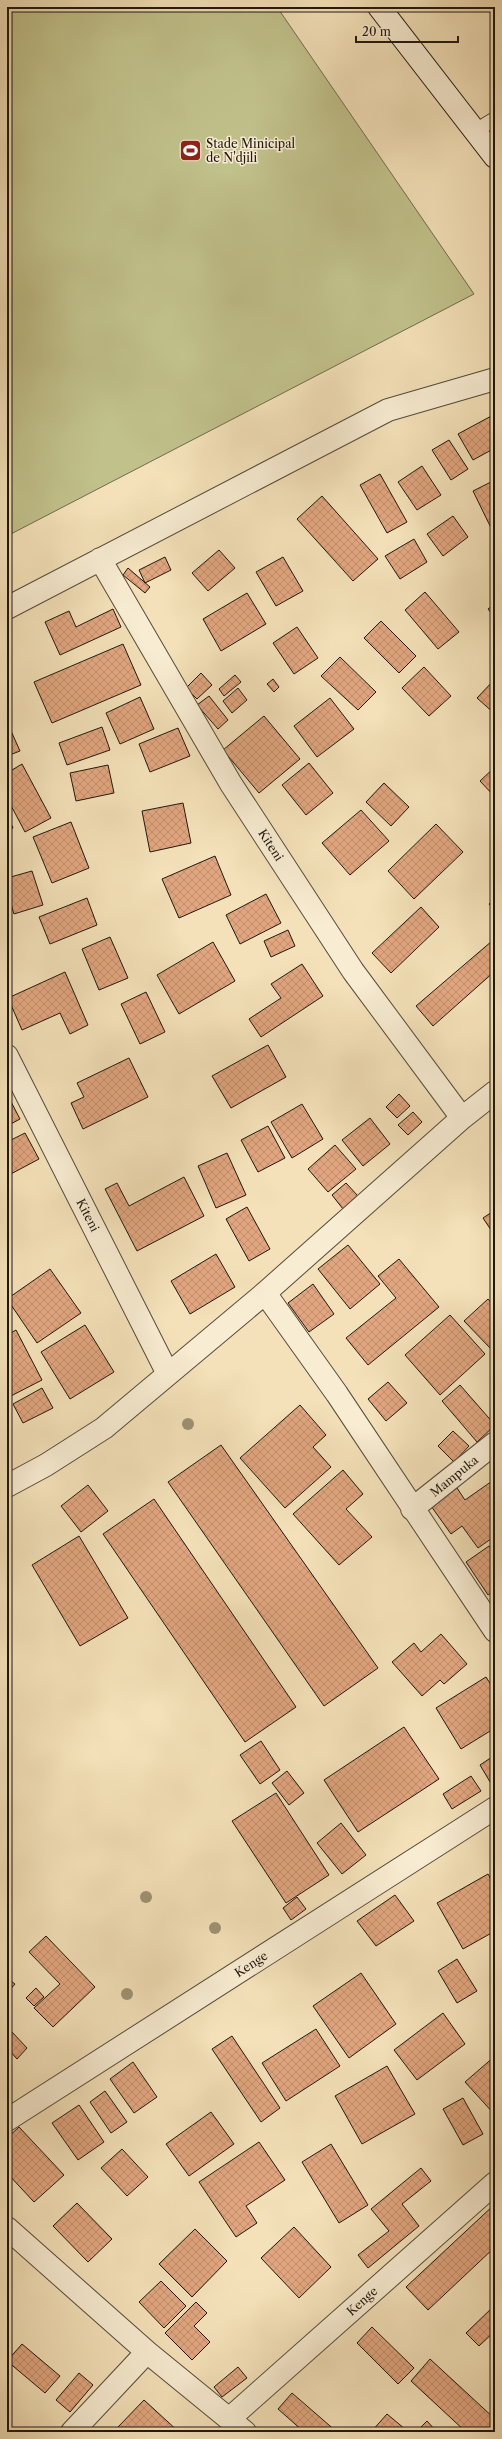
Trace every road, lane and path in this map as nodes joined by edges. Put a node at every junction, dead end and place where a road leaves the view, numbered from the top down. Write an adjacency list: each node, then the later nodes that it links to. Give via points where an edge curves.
1 (379, 7): 3 (street)
2 (495, 119): 3 (lane)
3 (475, 132): 4 (street)
4 (495, 157)
5 (495, 379): 6 (street, via 388,410)
6 (100, 559): 7 (street); 10 (street, Kiteni, via 231,784 353,971)
7 (7, 608)
8 (7, 1056): 12 (street, Kiteni)
9 (495, 1092): 10 (street)
10 (462, 1118): 11 (street)
11 (265, 1293): 12 (street); 15 (street, via 337,1394)
12 (168, 1374): 14 (street, via 104,1428)
13 (495, 1443): 15 (street, Mampuka)
14 (7, 1486)
15 (412, 1509): 16 (street)
16 (495, 1631)
17 (495, 1808): 18 (street, Kenge)
18 (7, 2120)
19 (495, 2183): 22 (street, Kenge)
20 (7, 2228): 21 (street)
21 (147, 2352): 22 (street); 23 (street)
22 (237, 2426)
23 (72, 2432)

